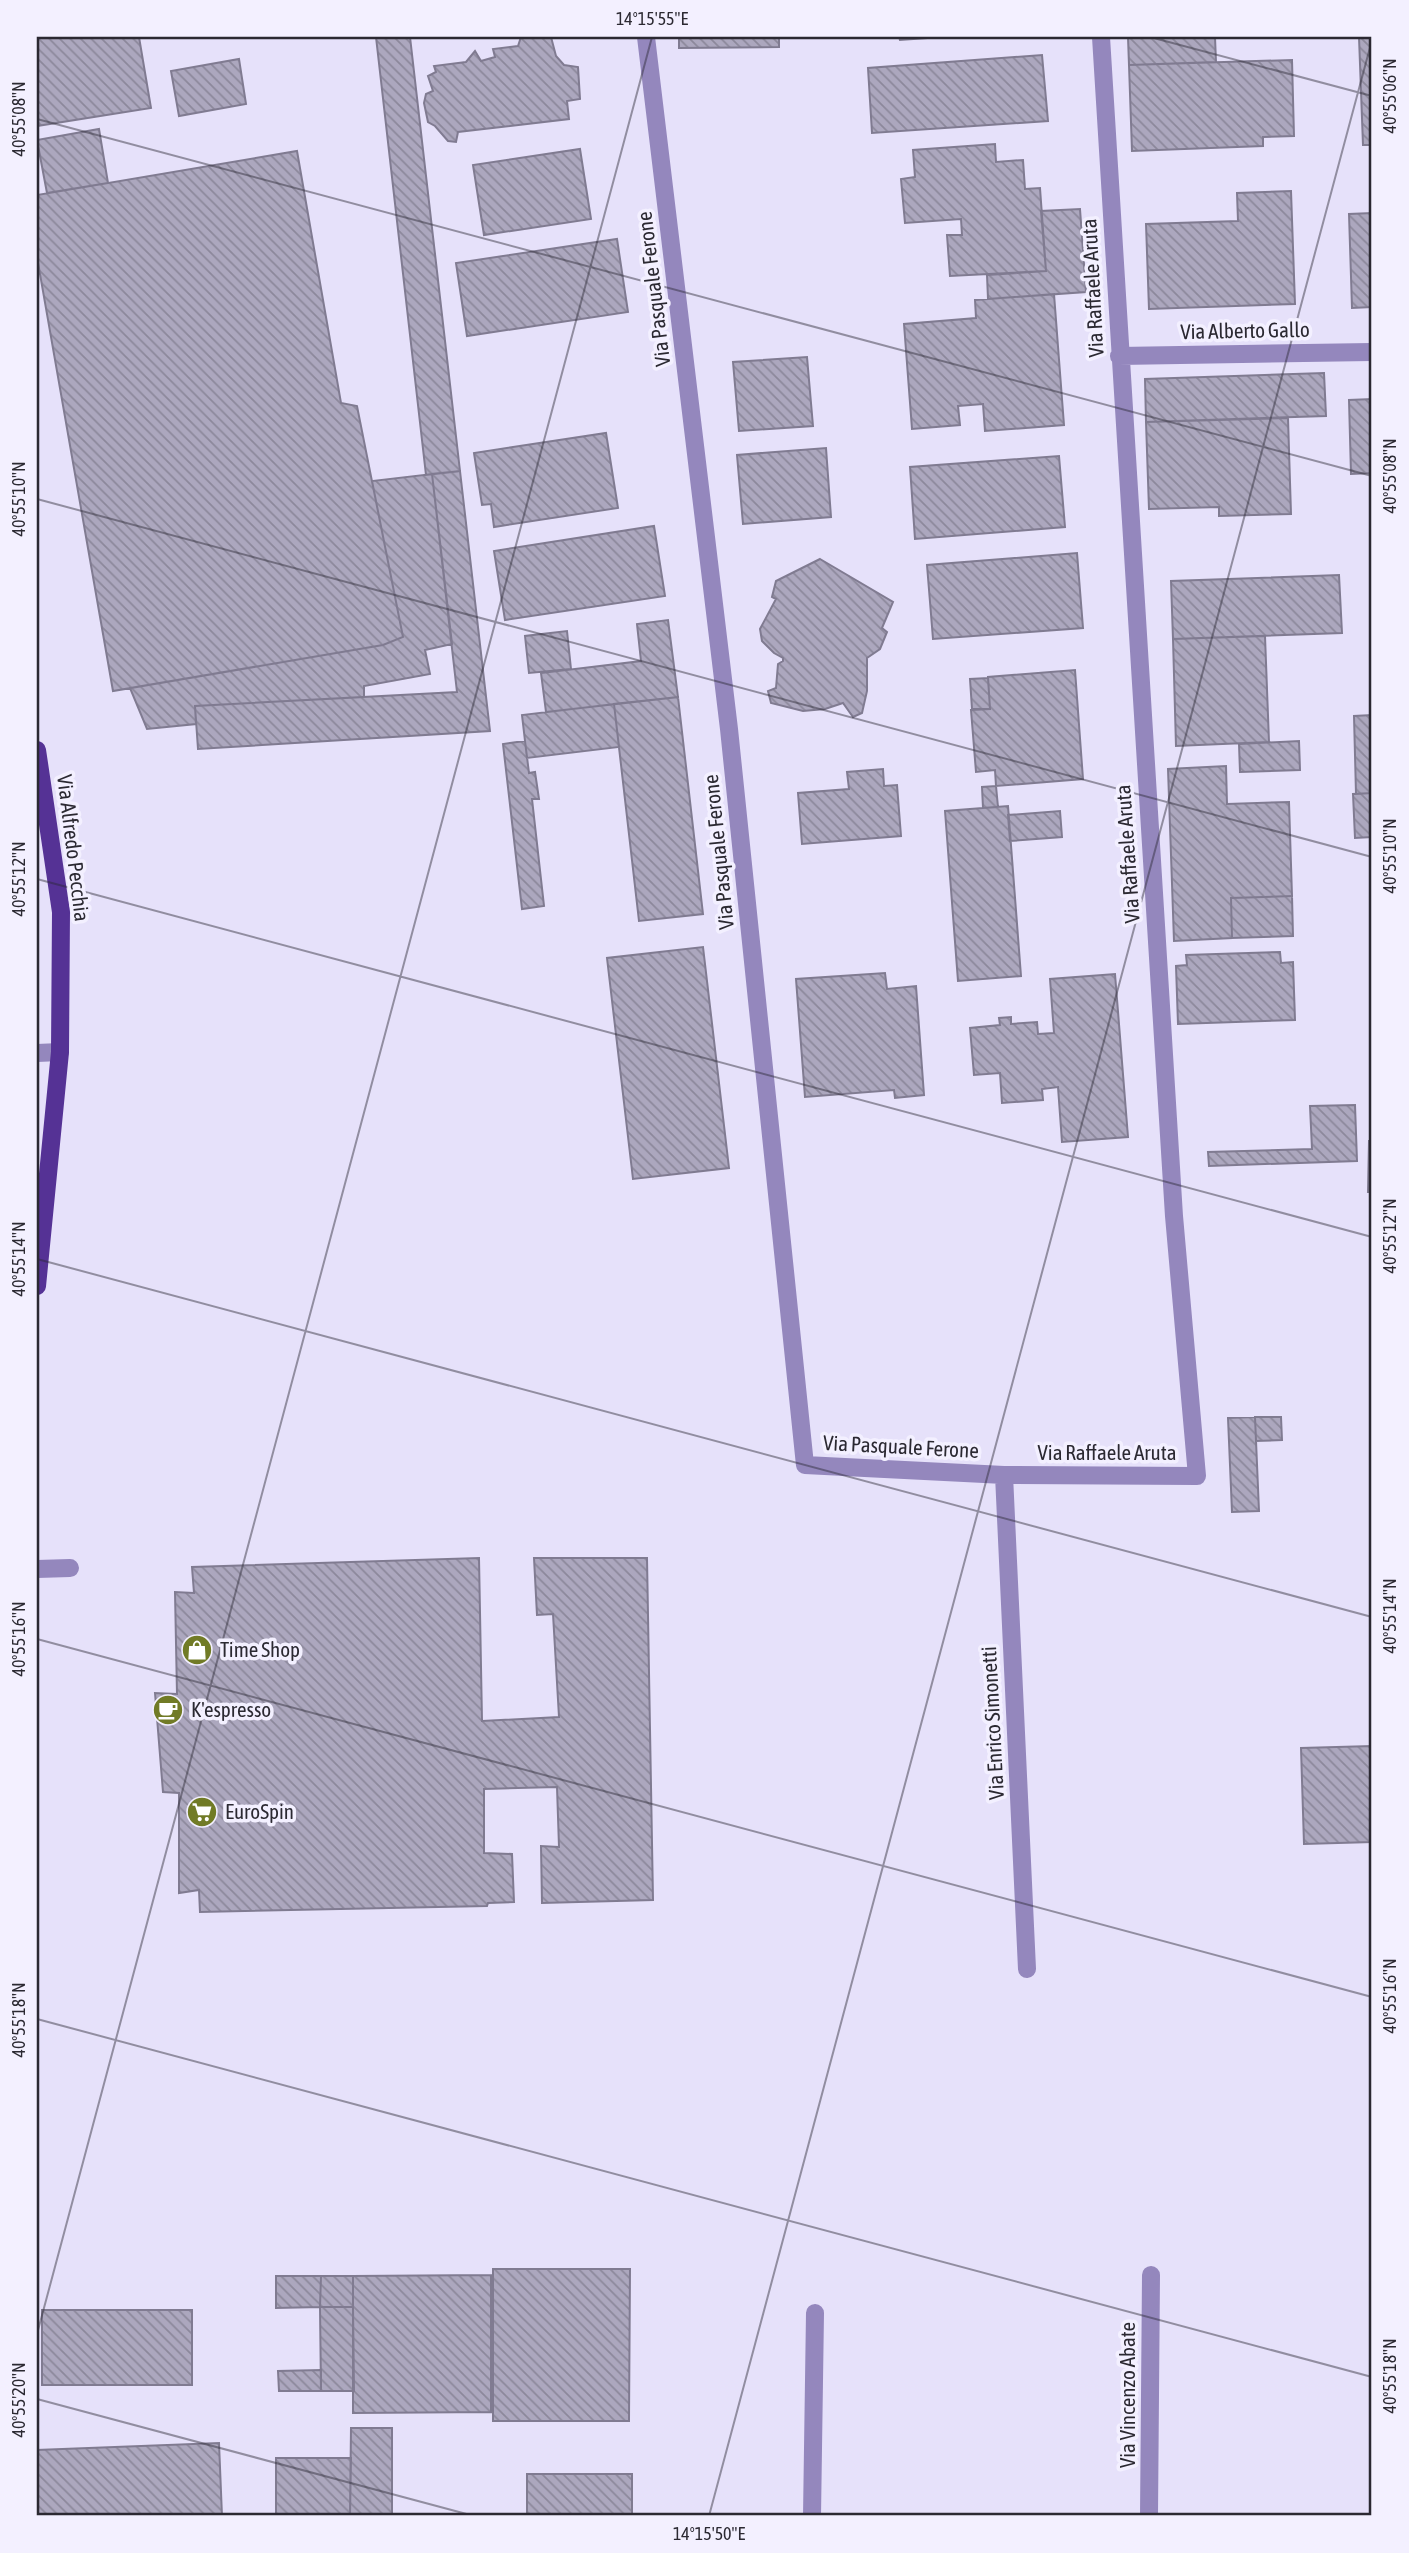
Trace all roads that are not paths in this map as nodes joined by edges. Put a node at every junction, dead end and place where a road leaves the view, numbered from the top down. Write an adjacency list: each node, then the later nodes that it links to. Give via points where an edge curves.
1 (646, 37): 9 (street, Via Pasquale Ferone, via 729,729 805,1465)
2 (1101, 37): 4 (street, Via Raffaele Aruta)
3 (1372, 352): 4 (street, Via Alberto Gallo)
4 (1119, 356): 9 (street, Via Raffaele Aruta, via 1174,1216 1197,1476)
5 (37, 750): 6 (main road, Via Alfredo Pecchia, via 61,912)
6 (60, 1052): 7 (street); 8 (main road, Via Alfredo Pecchia)
7 (37, 1053)
8 (37, 1286)
9 (1004, 1475): 12 (street, Via Enrico Simonetti)
10 (37, 1569): 11 (street)
11 (70, 1569)
12 (1027, 1969)
13 (1151, 2275): 16 (street, Via Vincenzo Abate)
14 (815, 2313): 15 (street)
15 (812, 2516)
16 (1149, 2516)

